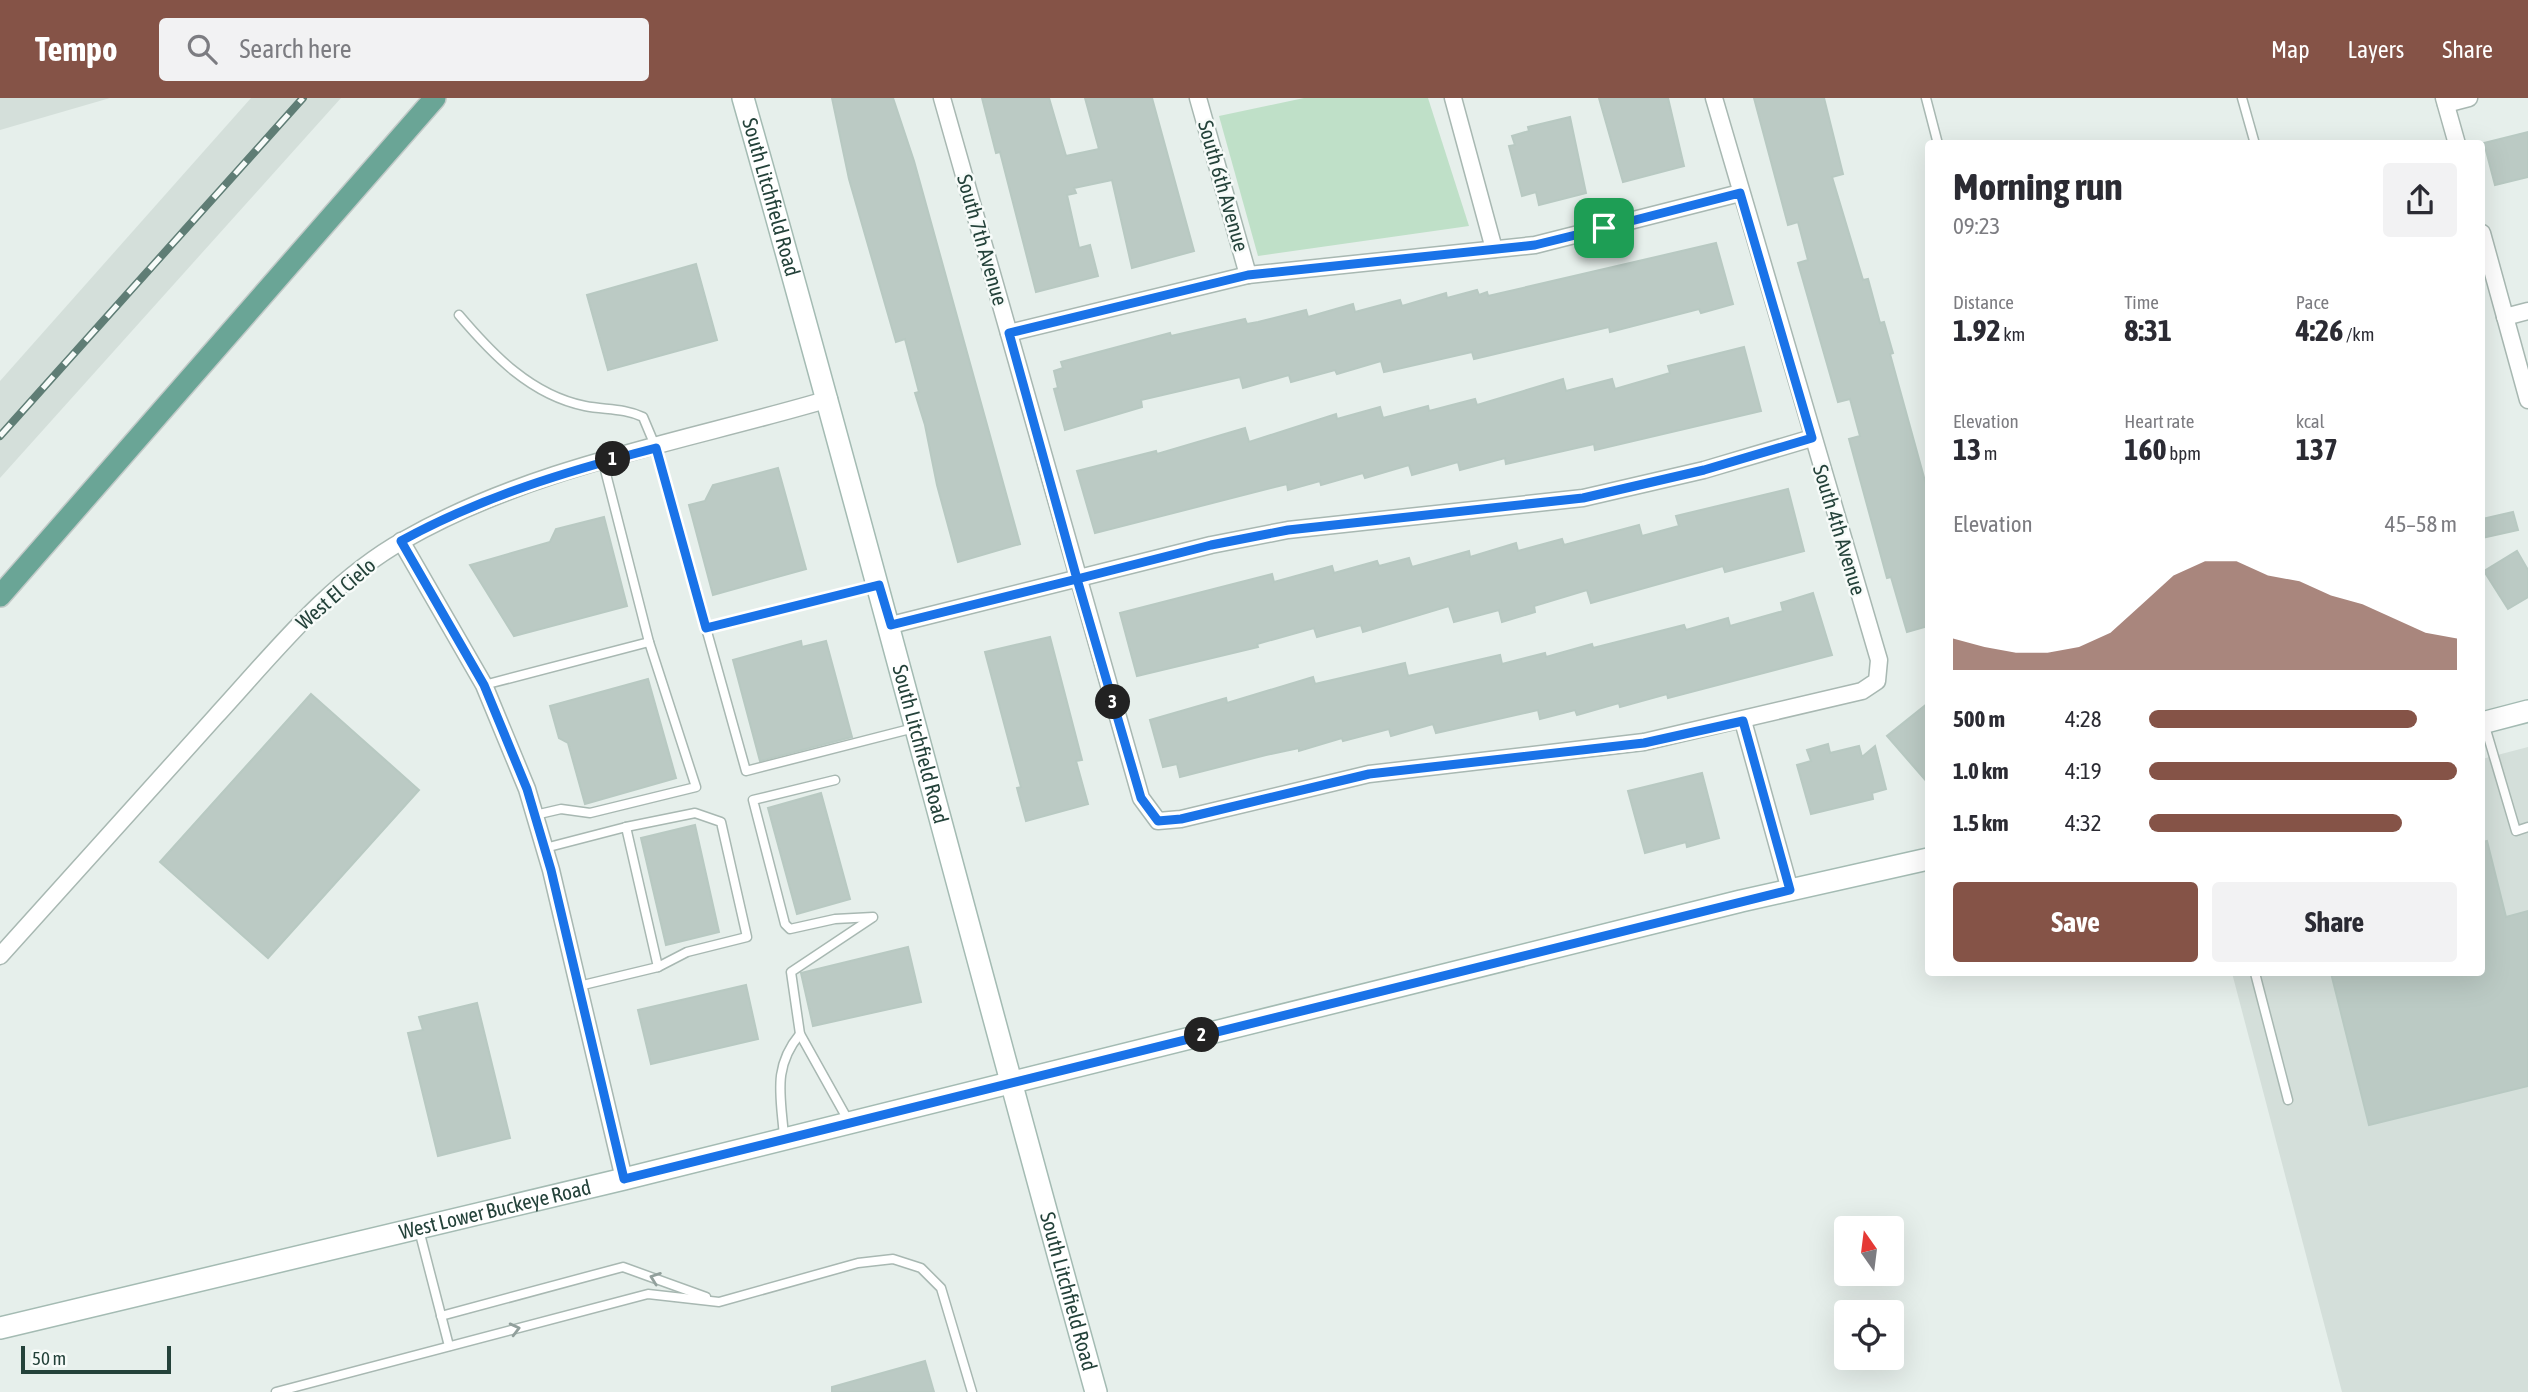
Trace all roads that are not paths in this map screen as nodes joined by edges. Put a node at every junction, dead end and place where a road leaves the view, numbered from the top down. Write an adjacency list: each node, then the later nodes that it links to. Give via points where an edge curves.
1 (435, 98): 30 (main road)
2 (743, 98): 22 (main road, South Litchfield Road)
3 (942, 98): 21 (street, South 7th Avenue)
4 (1198, 98): 17 (street, South 6th Avenue)
5 (1453, 98): 16 (street)
6 (1714, 98): 14 (street, South 4th Avenue)
7 (1926, 98): 11 (lane)
8 (2242, 98): 12 (lane)
9 (2469, 98): 10 (street)
10 (2445, 101): 13 (street)
11 (1937, 140)
12 (2254, 140)
13 (2456, 140)
14 (1740, 193): 16 (street, via 1535,245); 24 (street, South 4th Avenue)
15 (2485, 244): 20 (street)
16 (1494, 249): 17 (street)
17 (1248, 275): 21 (street)
18 (2528, 311): 20 (street)
19 (459, 315): 25 (lane, via 528,383 584,406 630,411 643,417)
20 (2505, 317): 23 (street)
21 (1009, 333): 28 (street, South 7th Avenue)
22 (829, 399): 25 (street, West El Cielo); 29 (main road, South Litchfield Road)
23 (2528, 400)
24 (1812, 438): 28 (street, via 1704,470 1583,498 1288,530); 36 (street, South 4th Avenue, via 1878,660 1877,681 1862,691)
25 (656, 448): 26 (street, West El Cielo); 32 (lane)
26 (603, 461): 27 (street, West El Cielo, via 485,500); 33 (lane)
27 (401, 541): 34 (street); 47 (street, West El Cielo, via 354,574 287,638)
28 (1077, 579): 31 (street); 36 (street, South 7th Avenue, via 1141,798 1158,821 1369,774 1644,743)
29 (879, 585): 31 (main road, South Litchfield Road); 32 (lane)
30 (0, 596)
31 (891, 625): 38 (main road, South Litchfield Road)
32 (706, 628): 38 (lane, via 746,771)
33 (649, 642): 34 (lane); 41 (lane, via 696,787 590,813 561,809)
34 (484, 685): 41 (street)
35 (2528, 711): 37 (main road)
36 (1743, 721): 46 (street)
37 (2485, 722)
38 (917, 727): 52 (main road, South Litchfield Road)
39 (2485, 730): 42 (lane, via 2516,831)
40 (835, 780): 51 (lane, via 753,800 787,927 873,917 791,972)
41 (535, 815): 44 (street)
42 (2528, 827)
43 (626, 828): 44 (lane); 48 (lane); 48 (lane, via 695,813 721,821 747,937 687,953)
44 (545, 848): 50 (street)
45 (1925, 860): 46 (main road, West Lower Buckeye Road)
46 (1790, 890): 52 (main road, West Lower Buckeye Road)
47 (0, 956)
48 (658, 967): 50 (lane)
49 (2256, 976): 53 (lane)
50 (579, 986): 56 (street)
51 (800, 1034): 54 (lane); 55 (lane, via 786,1050 779,1071)
52 (1010, 1083): 54 (main road, West Lower Buckeye Road); 64 (main road, South Litchfield Road)
53 (2288, 1100)
54 (850, 1123): 55 (main road, West Lower Buckeye Road)
55 (785, 1139): 56 (main road, West Lower Buckeye Road)
56 (624, 1179): 57 (main road, West Lower Buckeye Road)
57 (418, 1227): 59 (lane); 60 (main road, West Lower Buckeye Road)
58 (719, 1302): 59 (lane, one-way to 59, via 623,1267); 61 (lane, one-way to 58, via 648,1294); 63 (lane, via 858,1262 908,1262 931,1275 944,1295)
59 (441, 1316): 61 (lane)
60 (0, 1328)
61 (449, 1346): 62 (lane)
62 (276, 1392)
63 (972, 1392)
64 (1096, 1392)

